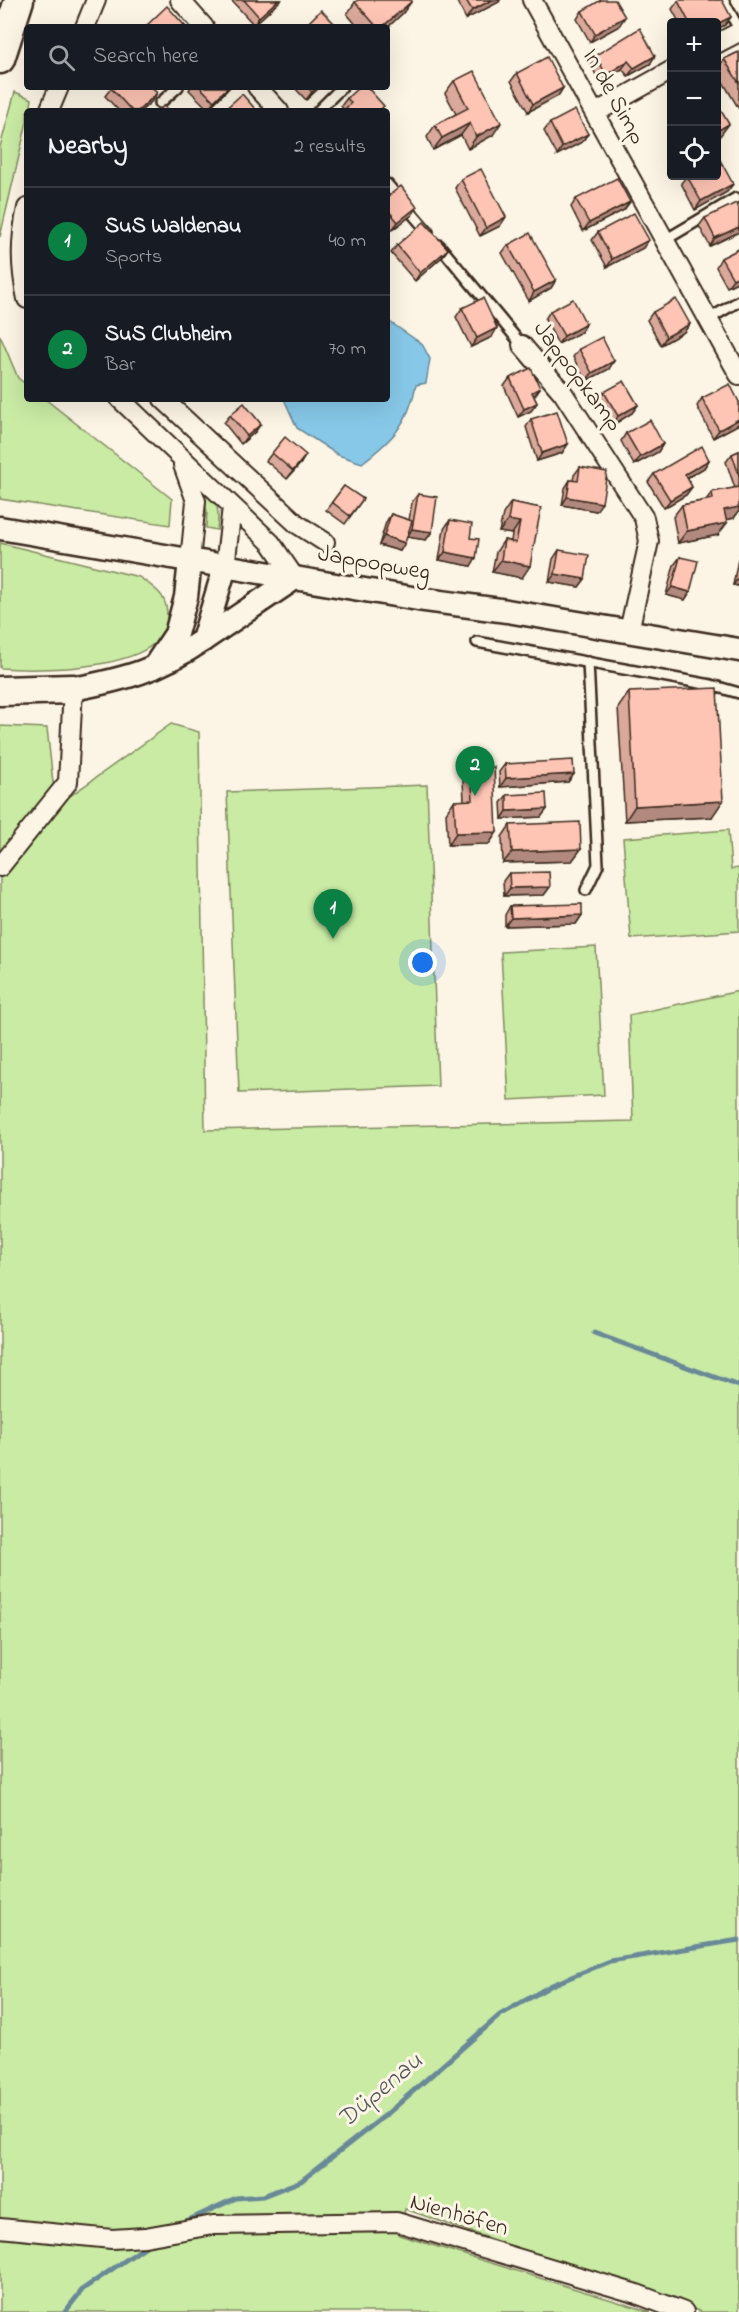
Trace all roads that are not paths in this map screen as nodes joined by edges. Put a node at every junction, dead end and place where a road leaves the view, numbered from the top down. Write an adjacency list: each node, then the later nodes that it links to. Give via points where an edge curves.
1 (19, 0): 10 (main road)
2 (96, 0): 6 (street)
3 (532, 0): 20 (street, In de Simp)
4 (723, 0): 8 (lane)
5 (186, 2): 7 (street)
6 (86, 24)
7 (202, 24)
8 (739, 31): 9 (street)
9 (721, 42)
10 (0, 59)
11 (668, 72): 20 (street)
12 (59, 90): 17 (street)
13 (175, 90): 16 (lane)
14 (260, 90): 18 (street)
15 (339, 90): 19 (lane)
16 (160, 103)
17 (50, 108)
18 (276, 108)
19 (321, 108)
20 (595, 113): 24 (street, In de Simp)
21 (390, 188): 28 (lane, Jappopkamp)
22 (736, 198): 24 (lane)
23 (24, 221): 25 (street, via 20,268)
24 (665, 240): 27 (street, In de Simp)
25 (24, 286)
26 (739, 301): 27 (lane)
27 (709, 319): 29 (street, In de Simp)
28 (522, 345): 39 (street, Jappopkamp, via 575,410 644,518 649,541)
29 (739, 375)
30 (123, 402): 32 (street)
31 (166, 402): 35 (street, Jappopweg, via 297,524)
32 (182, 460): 33 (street); 36 (street, via 196,501)
33 (232, 507): 37 (street); 38 (street, via 271,543)
34 (0, 528): 36 (street, Jappopweg)
35 (325, 542)
36 (190, 561): 37 (street, Jappopweg); 44 (street, via 176,634)
37 (225, 567): 38 (street, Jappopweg); 40 (street)
38 (295, 578): 39 (street, Jappopweg); 40 (street)
39 (629, 632): 42 (street, Jappopweg)
40 (203, 640): 44 (street)
41 (477, 642): 43 (lane)
42 (739, 650)
43 (588, 662): 47 (lane); 49 (lane, via 598,865)
44 (151, 670): 45 (street)
45 (73, 689): 46 (main road); 48 (street, via 68,782)
46 (0, 691)
47 (739, 693)
48 (0, 867)
49 (586, 890)
50 (0, 2228): 51 (street, Nienhöfen, via 112,2239 213,2225 397,2222 637,2294)
51 (684, 2312)

